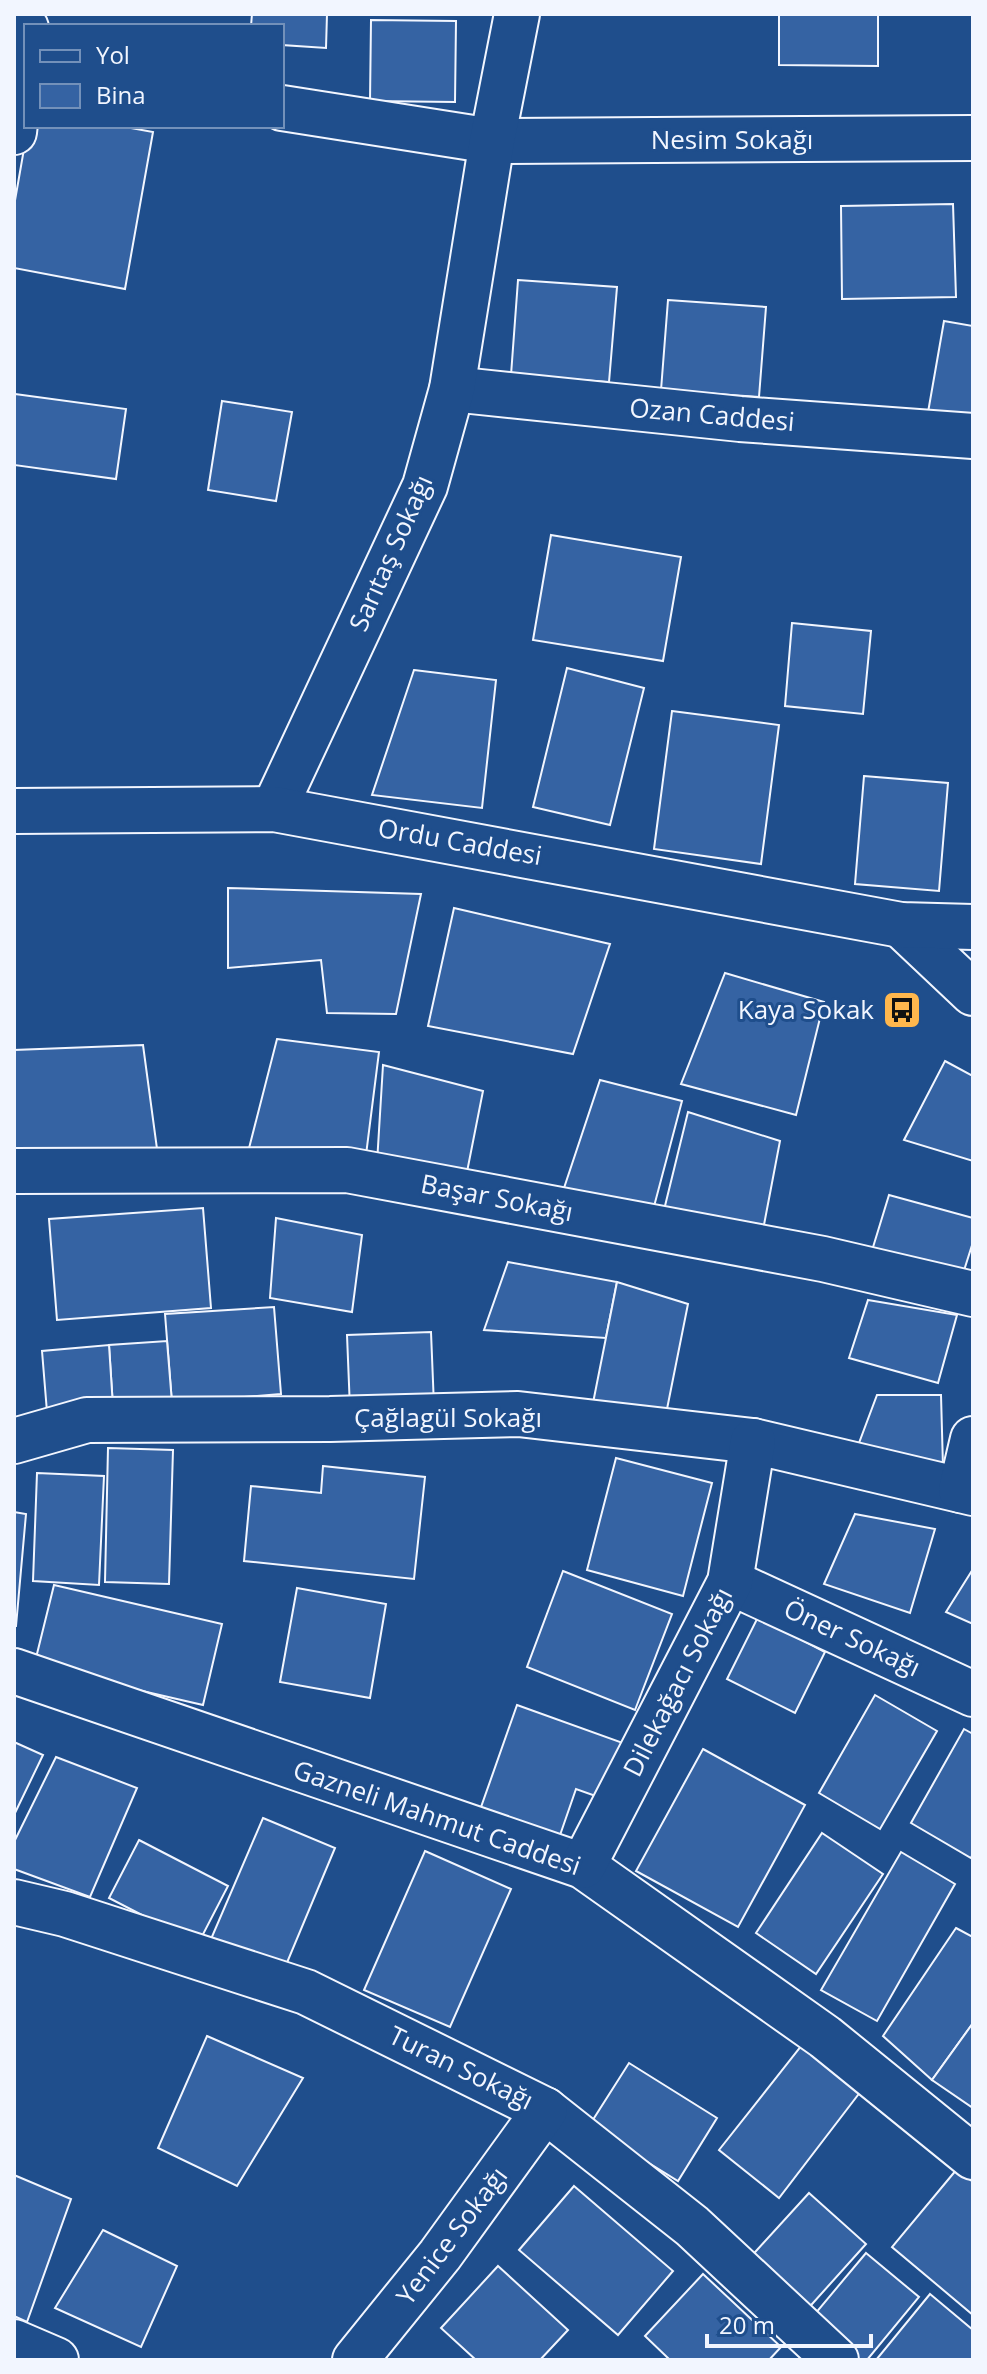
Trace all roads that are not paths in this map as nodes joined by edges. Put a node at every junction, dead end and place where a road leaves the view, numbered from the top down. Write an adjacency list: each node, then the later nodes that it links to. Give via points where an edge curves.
1 (517, 14): 6 (street, Sarıtaş Sokağı)
2 (24, 55): 4 (street)
3 (284, 108): 6 (street)
4 (14, 132)
5 (973, 138): 6 (street, Nesim Sokağı)
6 (492, 141): 7 (street, Sarıtaş Sokağı)
7 (452, 389): 8 (street, Ozan Caddesi, via 740,419); 9 (street, Sarıtaş Sokağı, via 425,486)
8 (973, 436)
9 (274, 809): 10 (street, Ordu Caddesi); 11 (street, Ordu Caddesi)
10 (14, 811)
11 (901, 925): 12 (street, Ordu Caddesi); 13 (street)
12 (973, 927)
13 (973, 993)
14 (14, 1171): 15 (street, Başar Sokağı, via 347,1170 823,1259)
15 (973, 1294)
16 (973, 1439): 19 (street)
17 (14, 1441): 18 (street, Çağlagül Sokağı, via 87,1420 518,1414)
18 (753, 1441): 19 (street, Çağlagül Sokağı); 20 (street, Dilekağacı Sokağı)
19 (967, 1492)
20 (730, 1582): 22 (street, Öner Sokağı); 23 (street, Dilekağacı Sokağı)
21 (14, 1671): 23 (street, Gazneli Mahmut Caddesi)
22 (973, 1694)
23 (583, 1866): 26 (street, Gazneli Mahmut Caddesi, via 825,2037)
24 (14, 1902): 25 (street, Turan Sokağı, via 306,1992)
25 (545, 2110): 28 (street, Turan Sokağı, via 692,2226); 30 (street, Yenice Sokağı, via 440,2255)
26 (973, 2157)
27 (14, 2342): 29 (street)
28 (808, 2351)
29 (56, 2360)
30 (355, 2360)

